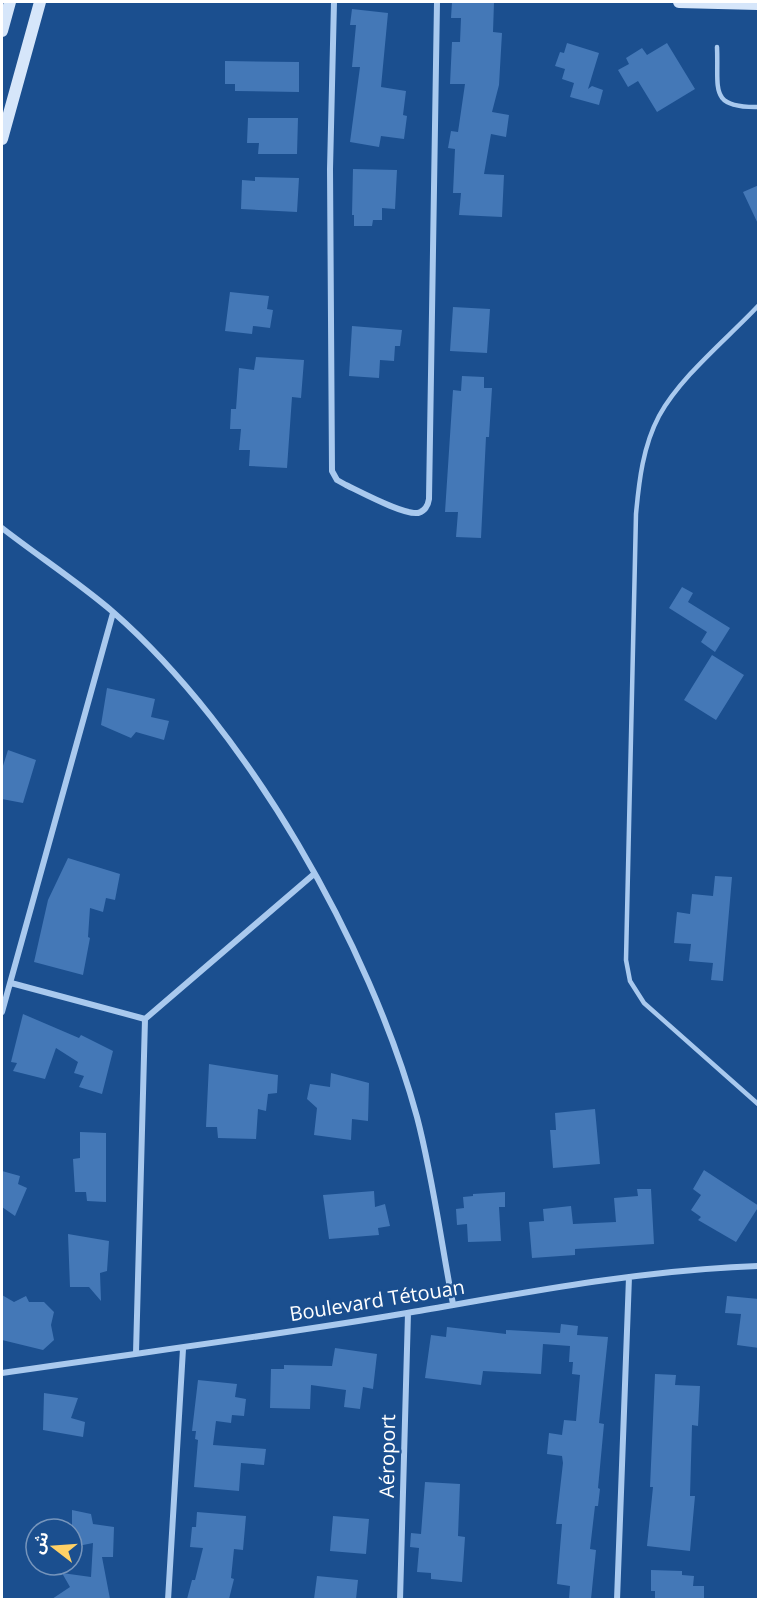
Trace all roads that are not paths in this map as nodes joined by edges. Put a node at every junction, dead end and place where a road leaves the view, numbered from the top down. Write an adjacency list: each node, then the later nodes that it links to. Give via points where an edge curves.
1 (10, 2): 7 (main road)
2 (40, 2): 10 (main road)
3 (334, 2): 4 (street, via 330,169 332,471 346,485 406,511 420,513 429,499)
4 (437, 2)
5 (679, 2): 6 (main road)
6 (759, 4)
7 (2, 31)
8 (717, 47): 9 (lane, via 722,100 731,106)
9 (759, 107)
10 (2, 139)
11 (759, 306): 18 (lane, via 683,384 659,416 640,472 626,960 630,981 644,1003)
12 (2, 528): 13 (street)
13 (113, 613): 14 (street, via 172,672 216,725 256,777); 15 (street)
14 (314, 874): 17 (street); 21 (street, via 370,984 399,1060 417,1119)
15 (11, 983): 16 (street); 17 (street)
16 (2, 1012)
17 (145, 1019): 24 (street)
18 (759, 1104)
19 (759, 1266): 20 (street, Boulevard Tétouan)
20 (629, 1277): 21 (street, Boulevard Tétouan); 28 (street)
21 (453, 1304): 22 (street, Boulevard Tétouan)
22 (408, 1313): 23 (street, Boulevard Tétouan); 27 (street, Aéroport)
23 (183, 1349): 24 (street, Boulevard Tétouan); 26 (street)
24 (136, 1353): 25 (street, Boulevard Tétouan)
25 (2, 1373)
26 (168, 1599)
27 (400, 1599)
28 (617, 1599)

